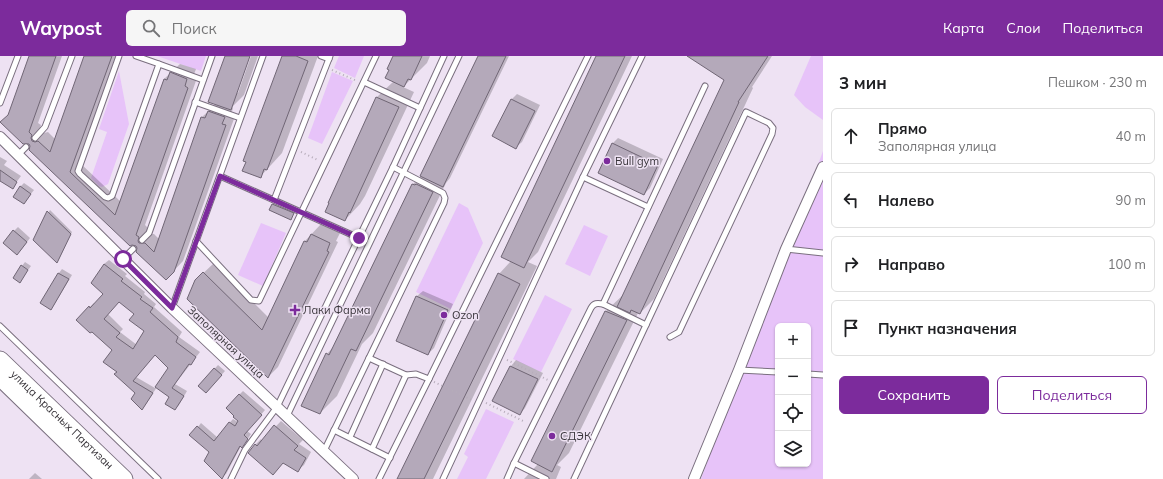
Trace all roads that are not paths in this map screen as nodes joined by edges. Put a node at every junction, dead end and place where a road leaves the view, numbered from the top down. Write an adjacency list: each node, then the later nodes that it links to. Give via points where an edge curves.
1 (18, 56): 19 (lane)
2 (72, 56): 23 (lane, via 46,126)
3 (119, 56): 14 (lane, via 78,171 108,198 112,196)
4 (136, 56): 14 (lane)
5 (212, 56): 15 (lane)
6 (263, 56): 21 (lane)
7 (321, 56): 13 (lane)
8 (376, 56): 16 (lane)
9 (444, 56): 20 (lane)
10 (459, 56): 28 (lane)
11 (588, 56): 55 (lane)
12 (642, 56): 30 (lane)
13 (330, 58): 31 (lane)
14 (159, 64): 15 (lane)
15 (203, 80): 18 (lane)
16 (364, 83): 20 (lane); 33 (lane)
17 (705, 86): 32 (lane)
18 (196, 102): 21 (lane); 35 (lane, via 149,233)
19 (0, 103)
20 (420, 108): 26 (lane)
21 (240, 118): 29 (lane)
22 (0, 137): 25 (street, Заполярная улица)
23 (35, 138)
24 (26, 147): 25 (lane)
25 (18, 155): 40 (street, Заполярная улица)
26 (393, 167): 28 (lane); 34 (lane)
27 (823, 167): 38 (street)
28 (404, 173): 46 (lane, via 443,193 445,198); 57 (lane)
29 (220, 176): 31 (lane); 36 (lane)
30 (583, 177): 32 (lane); 70 (lane)
31 (274, 200): 33 (lane)
32 (648, 207): 41 (lane)
33 (302, 212): 34 (lane); 36 (lane, via 258,301 251,300)
34 (359, 238): 56 (lane)
35 (142, 240)
36 (196, 241): 42 (lane)
37 (133, 249): 40 (lane)
38 (786, 250): 39 (lane); 49 (street)
39 (823, 253)
40 (123, 259): 42 (street, Заполярная улица)
41 (603, 304): 43 (lane); 63 (lane, via 598,303 591,308)
42 (172, 308): 56 (street, Заполярная улица)
43 (646, 325): 45 (lane, via 746,112 769,123 773,128 772,134 679,332); 73 (lane)
44 (0, 326): 66 (lane)
45 (670, 337)
46 (369, 358): 48 (lane); 58 (lane)
47 (0, 360): 65 (main road, улица Красных Партизан)
48 (383, 364): 52 (lane); 59 (lane)
49 (739, 370): 50 (lane); 74 (street)
50 (775, 372)
51 (811, 374): 53 (lane)
52 (406, 375): 55 (lane, via 416,374); 60 (lane)
53 (823, 375)
54 (0, 378): 64 (main road, улица Красных Партизан)
55 (429, 379): 62 (lane)
56 (277, 407): 57 (street, Заполярная улица); 67 (lane, via 245,450)
57 (287, 416): 61 (street, Заполярная улица)
58 (334, 430): 59 (lane); 61 (lane)
59 (350, 437): 60 (lane)
60 (372, 449): 62 (lane)
61 (324, 451): 68 (street, Заполярная улица)
62 (390, 458): 69 (lane)
63 (514, 463): 71 (lane); 72 (lane)
64 (105, 479)
65 (124, 479)
66 (158, 479)
67 (231, 479)
68 (353, 479)
69 (379, 479)
70 (444, 479)
71 (506, 479)
72 (546, 479)
73 (574, 479)
74 (694, 479)

